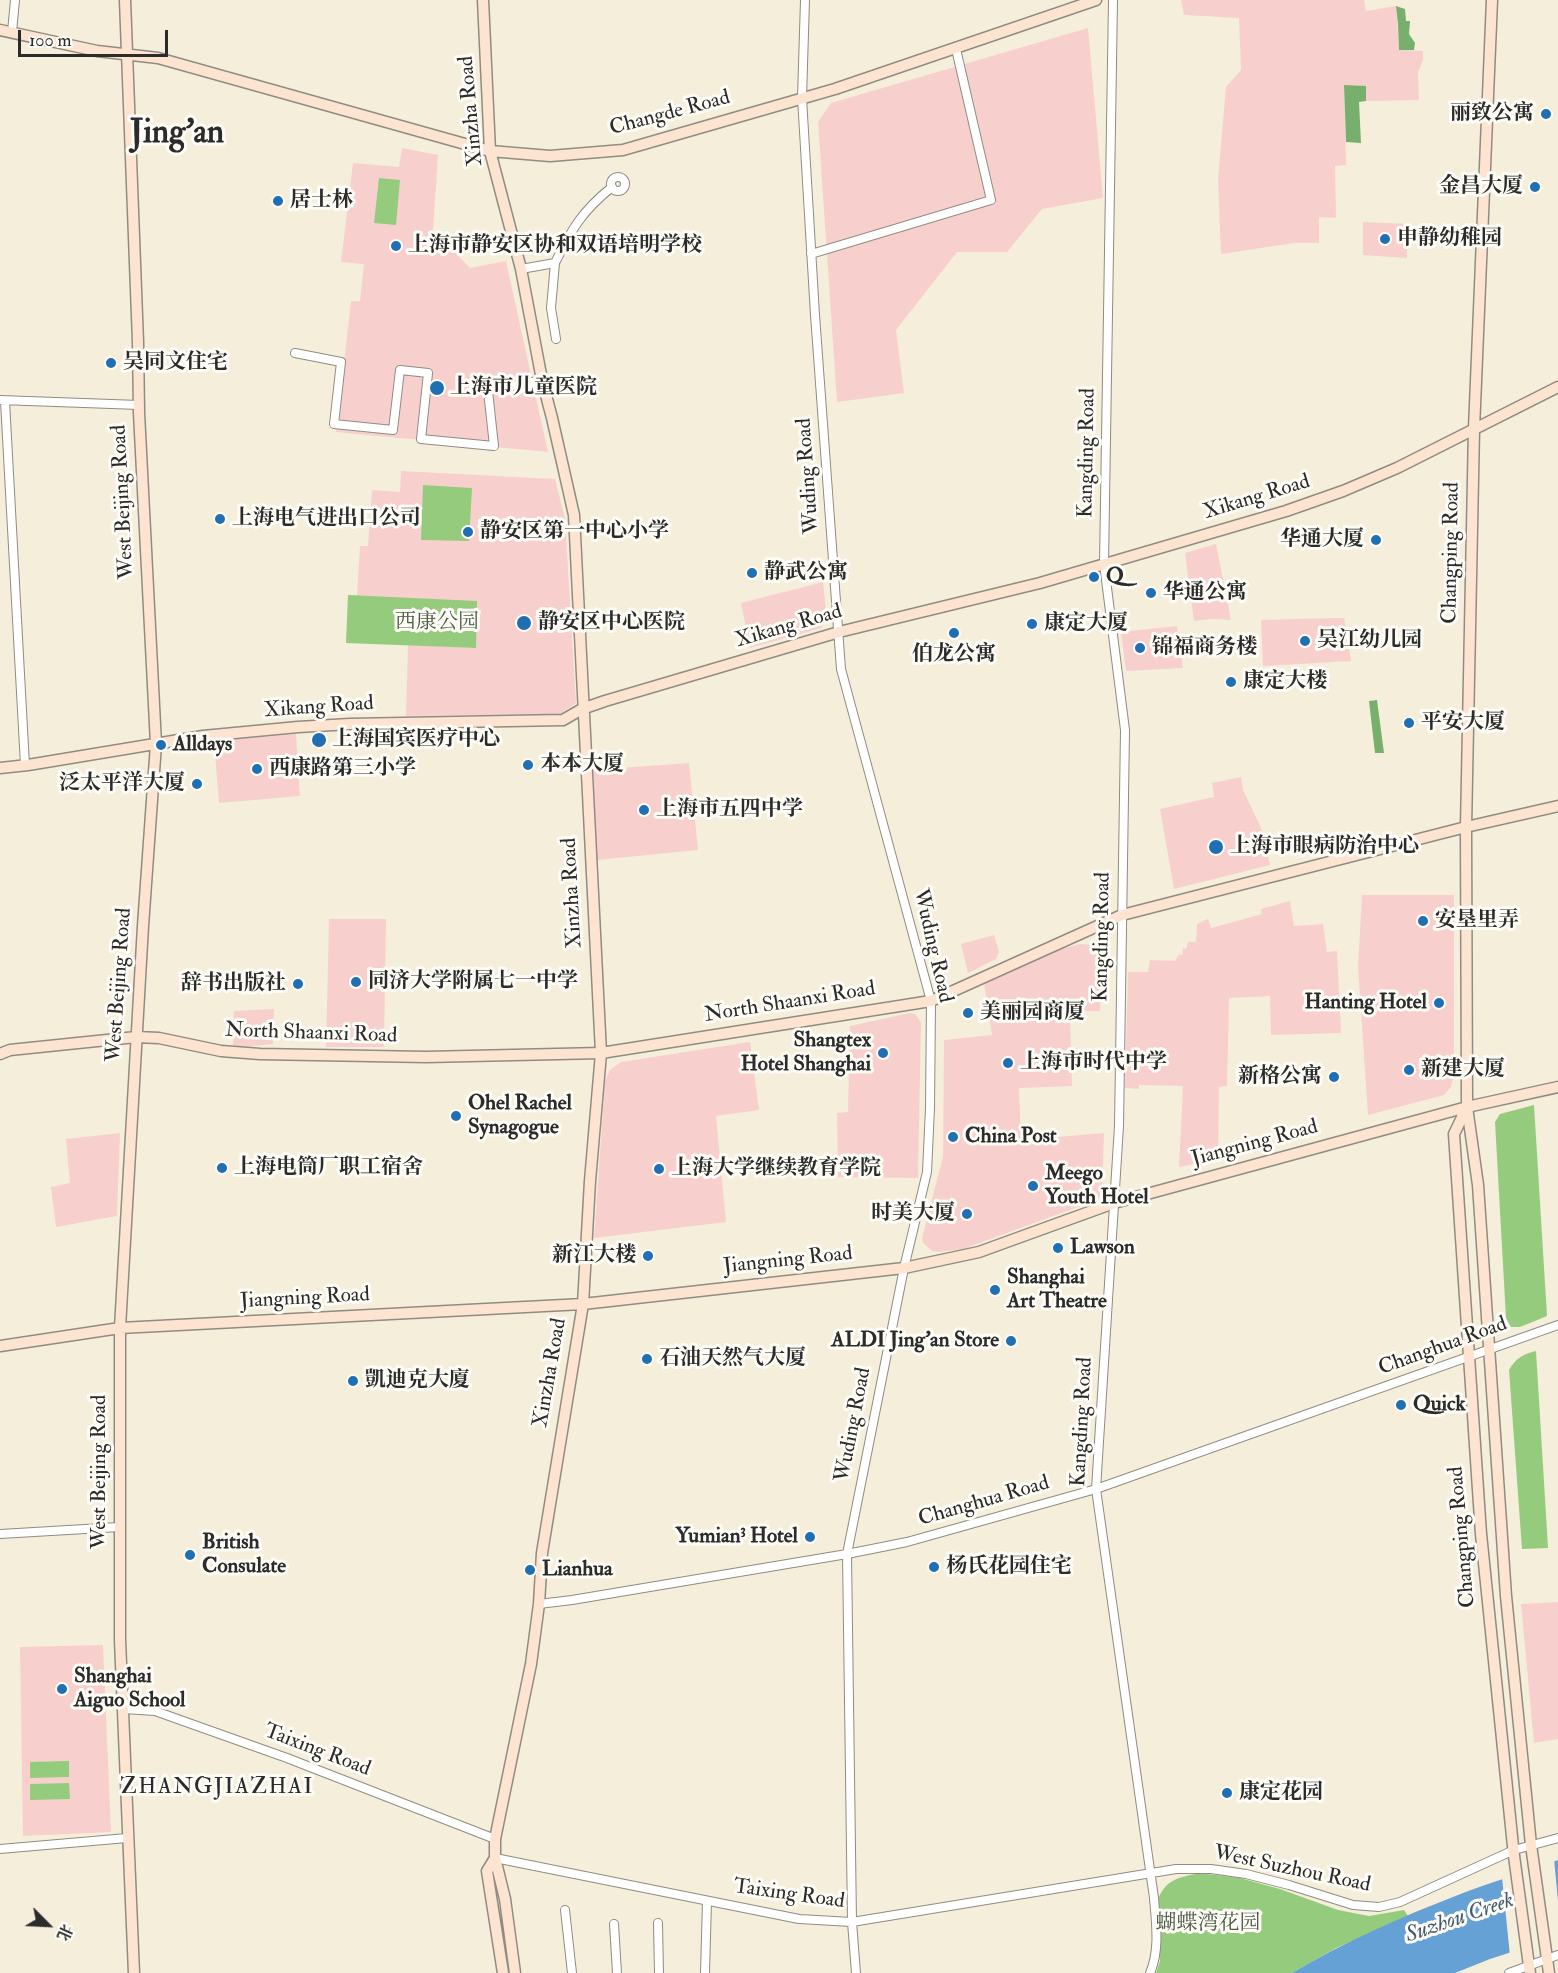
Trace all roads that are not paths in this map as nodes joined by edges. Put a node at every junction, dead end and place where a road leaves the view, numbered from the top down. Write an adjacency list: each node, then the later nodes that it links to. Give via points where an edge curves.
1 (15, 0): 9 (street)
2 (125, 0): 11 (main road, West Beijing Road)
3 (483, 0): 13 (main road, Xinzha Road)
4 (805, 0): 12 (street, Wuding Road)
5 (1096, 0): 12 (main road, Changde Road)
6 (1113, 0): 25 (street, Kangding Road)
7 (1492, 0): 24 (main road, Changping Road)
8 (0, 30): 9 (main road, Changde Road)
9 (12, 33): 11 (main road, Changde Road)
10 (956, 49): 15 (street, via 991,200)
11 (128, 54): 13 (main road, Changde Road, via 158,58); 23 (main road, West Beijing Road)
12 (802, 98): 13 (main road, Changde Road, via 623,150 550,156); 15 (street, Wuding Road)
13 (490, 151): 17 (main road, Xinzha Road)
14 (612, 187): 16 (street, via 594,201 573,227)
15 (811, 254): 26 (street, Wuding Road)
16 (555, 263): 17 (street); 18 (street, via 552,308)
17 (521, 268): 20 (main road, Xinzha Road)
18 (556, 339)
19 (296, 353): 20 (street, via 341,362 334,424 393,430 400,370 428,373 421,439 494,446 488,391)
20 (542, 380): 27 (main road, Xinzha Road, via 574,515)
21 (1558, 387): 24 (main road, Xikang Road)
22 (3, 400): 23 (street); 29 (street)
23 (139, 405): 28 (main road, West Beijing Road)
24 (1474, 429): 25 (main road, Xikang Road, via 1396,468 1286,512); 32 (main road, Changping Road)
25 (1104, 564): 26 (main road, Xikang Road, via 1040,584); 33 (street, Kangding Road, via 1125,730)
26 (839, 632): 27 (main road, Xikang Road); 34 (street, Wuding Road, via 841,669)
27 (582, 709): 28 (main road, Xikang Road, via 563,720 340,724); 36 (main road, Xinzha Road)
28 (156, 744): 29 (main road, Xikang Road); 35 (main road, West Beijing Road)
29 (25, 765): 30 (main road, Xikang Road)
30 (0, 768)
31 (1558, 806): 32 (main road, North Shaanxi Road)
32 (1466, 826): 33 (main road, North Shaanxi Road); 39 (main road, Changping Road)
33 (1122, 915): 34 (main road, North Shaanxi Road); 40 (street, Kangding Road)
34 (931, 1001): 36 (main road, North Shaanxi Road); 41 (street, Wuding Road, via 928,1160)
35 (136, 1037): 36 (main road, North Shaanxi Road, via 260,1054 426,1057); 37 (main road, North Shaanxi Road); 44 (main road, West Beijing Road)
36 (601, 1053): 42 (main road, Xinzha Road)
37 (0, 1054)
38 (1558, 1087): 39 (main road, Jiangning Road)
39 (1467, 1107): 40 (main road, Jiangning Road); 46 (main road, Changping Road, via 1478,1185); 47 (main road, Changping Road, via 1454,1134)
40 (1114, 1203): 41 (main road, Jiangning Road, via 979,1252); 48 (street, Kangding Road)
41 (904, 1268): 42 (main road, Jiangning Road); 51 (street, Wuding Road)
42 (583, 1304): 44 (main road, Jiangning Road); 52 (main road, Xinzha Road, via 542,1554)
43 (1558, 1325): 46 (street, Changhua Road)
44 (120, 1328): 45 (main road, Jiangning Road); 49 (main road, West Beijing Road)
45 (0, 1346)
46 (1489, 1349): 47 (street, Changhua Road); 57 (main road, Changping Road, via 1506,1596)
47 (1468, 1357): 48 (street, Changhua Road); 59 (main road, Changping Road, via 1481,1534)
48 (1096, 1489): 51 (street, Changhua Road, via 907,1542); 61 (street, Kangding Road)
49 (119, 1527): 50 (street); 53 (main road, West Beijing Road)
50 (0, 1534)
51 (847, 1554): 52 (street, Changhua Road); 64 (street, Wuding Road)
52 (539, 1604): 56 (main road, Xinzha Road, via 531,1664)
53 (124, 1709): 54 (main road, West Beijing Road); 56 (street, Taixing Road, via 155,1711)
54 (128, 1838): 58 (street); 70 (main road, West Beijing Road)
55 (1558, 1838): 57 (street, West Suzhou Road)
56 (495, 1839): 60 (main road, Xinzha Road)
57 (1531, 1845): 59 (street, West Suzhou Road); 67 (main road, Changping Road)
58 (0, 1849)
59 (1514, 1850): 61 (street, West Suzhou Road, via 1400,1902 1372,1907 1230,1871); 69 (main road, Changping Road)
60 (495, 1858): 62 (street, Taixing Road); 71 (main road, Xinzha Road, via 487,1871); 72 (main road, Xinzha Road)
61 (1150, 1872): 64 (street, Taixing Road); 78 (street, Kangding Road, via 1156,1950)
62 (707, 1901): 64 (street, Taixing Road, via 799,1919); 76 (street)
63 (566, 1910): 73 (street)
64 (852, 1922): 77 (street, Wuding Road)
65 (658, 1923): 75 (street)
66 (614, 1924): 74 (street)
67 (1546, 1954): 68 (street); 69 (street); 80 (main road, Changping Road)
68 (1558, 1955)
69 (1529, 1964): 79 (street)
70 (134, 1973)
71 (503, 1973)
72 (515, 1973)
73 (572, 1973)
74 (617, 1973)
75 (659, 1973)
76 (705, 1973)
77 (856, 1973)
78 (1150, 1973)
79 (1509, 1973)
80 (1549, 1973)

